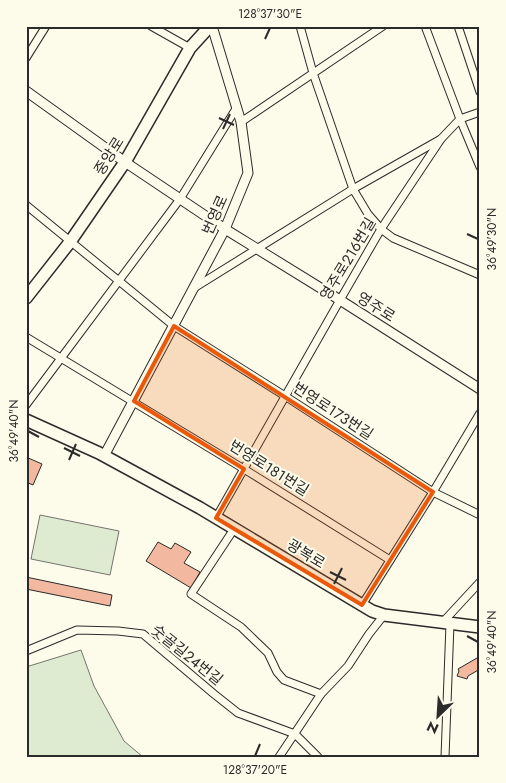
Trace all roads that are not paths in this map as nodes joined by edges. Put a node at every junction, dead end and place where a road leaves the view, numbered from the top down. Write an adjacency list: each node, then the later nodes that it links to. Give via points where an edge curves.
1 (46, 26): 9 (street)
2 (151, 26): 8 (street)
3 (211, 26): 8 (main road, 중앙로); 13 (street, 번영로)
4 (300, 26): 10 (street)
5 (383, 26): 10 (street)
6 (425, 26): 15 (street)
7 (458, 26): 12 (street)
8 (190, 48): 18 (main road, 중앙로)
9 (26, 58)
10 (313, 73): 16 (street); 20 (street)
11 (26, 91): 18 (street, 영주로)
12 (480, 92)
13 (237, 107): 16 (street, 번영로); 21 (street)
14 (480, 112): 15 (street)
15 (460, 119): 17 (street); 19 (street)
16 (242, 122): 23 (street, 번영로, via 248,173)
17 (441, 139): 20 (street); 24 (street, 영주로216번길)
18 (125, 162): 21 (street, 영주로); 25 (main road, 중앙로)
19 (480, 167)
20 (353, 189): 24 (street, via 368,214); 26 (street)
21 (180, 199): 23 (street, 영주로); 28 (street)
22 (26, 205): 25 (street)
23 (225, 229): 26 (street, 영주로); 29 (street, 번영로)
24 (382, 229): 27 (street, via 393,238); 31 (street, 영주로216번길)
25 (70, 242): 28 (street); 30 (main road, 중앙로)
26 (257, 249): 29 (street); 31 (street, 영주로)
27 (480, 275)
28 (119, 281): 32 (street); 34 (street)
29 (194, 288): 32 (street, 번영로)
30 (26, 298)
31 (340, 300): 35 (street, 영주로); 36 (street, 영주로216번길)
32 (174, 326): 36 (street, 번영로173번길); 37 (street, 번영로)
33 (26, 337): 34 (street)
34 (61, 358): 37 (street); 38 (street)
35 (480, 389)
36 (285, 396): 42 (street, 영주로216번길); 43 (street, 번영로173번길)
37 (134, 401): 41 (street, 번영로); 42 (street, 번영로181번길)
38 (26, 405)
39 (480, 414): 43 (street)
40 (26, 420): 41 (main road, 광복로)
41 (104, 456): 45 (main road, 광복로)
42 (244, 468): 45 (street, 영주로216번길); 47 (street, 번영로181번길)
43 (433, 492): 44 (street, 번영로173번길); 47 (street)
44 (480, 514)
45 (216, 518): 46 (main road, 광복로)
46 (234, 528): 49 (main road, 광복로); 54 (street, via 191,594 241,627 268,652 284,680)
47 (390, 560): 49 (street)
48 (480, 582): 51 (street)
49 (362, 605): 50 (main road, 광복로)
50 (384, 615): 51 (main road, 광복로); 54 (street, via 348,666)
51 (446, 623): 52 (main road, 광복로); 58 (street)
52 (480, 627)
53 (26, 651): 55 (street, 숫골길24번길, via 78,630 143,634 238,713)
54 (321, 694): 55 (street)
55 (295, 734): 56 (street); 57 (street)
56 (279, 757)
57 (318, 757)
58 (445, 757)

